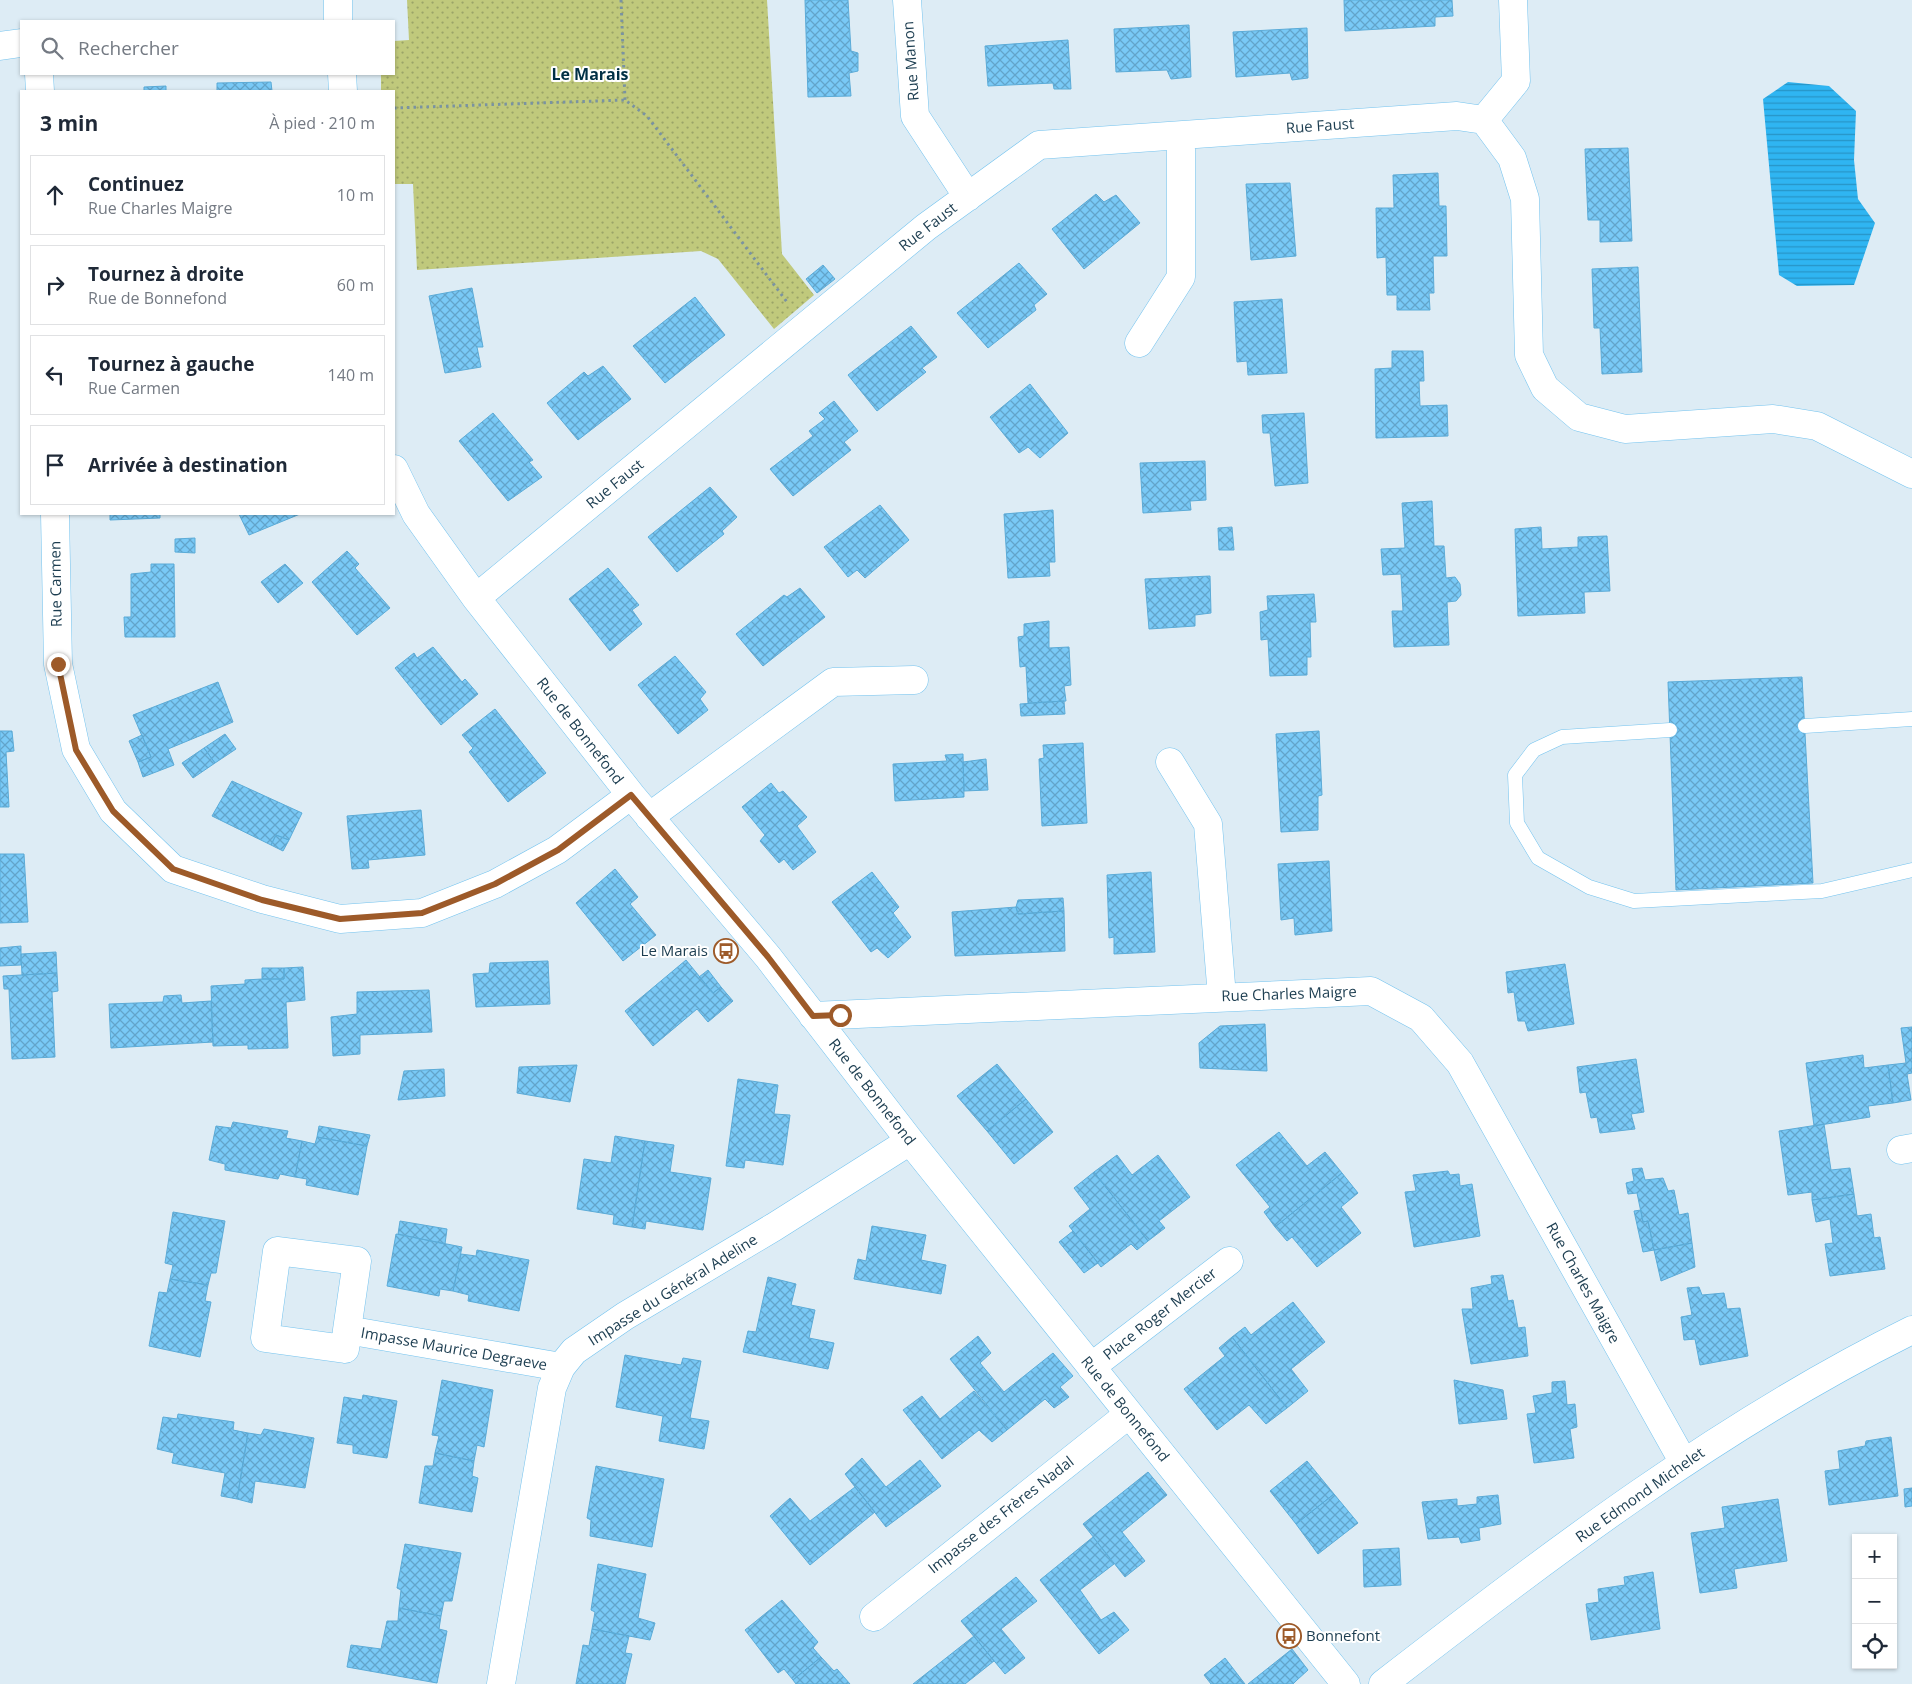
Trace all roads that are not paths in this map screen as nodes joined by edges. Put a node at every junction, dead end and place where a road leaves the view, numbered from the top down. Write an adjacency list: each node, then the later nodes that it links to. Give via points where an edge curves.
1 (338, 0): 4 (street)
2 (907, 0): 13 (street, Rue Manon, via 915,116)
3 (1513, 0): 11 (street, via 1516,81)
4 (338, 20)
5 (20, 43): 6 (street)
6 (0, 46)
7 (39, 75): 9 (street)
8 (342, 75): 10 (street)
9 (40, 90)
10 (343, 90)
11 (1484, 120): 12 (street, Rue Faust, via 1457,116); 16 (street, via 1512,158 1525,199 1529,355 1545,388 1579,416 1625,429 1773,419 1817,426)
12 (1181, 136): 13 (street, Rue Faust, via 1039,145); 14 (street, via 1180,277)
13 (968, 197): 18 (street, Rue Faust, via 926,227)
14 (1139, 343)
15 (395, 471): 18 (street, Rue de Bonnefond, via 416,514)
16 (1912, 474)
17 (55, 515): 24 (street, Rue Carmen, via 58,664 76,750 113,811 173,869 262,900 340,919 422,913 495,884 558,850)
18 (476, 598): 24 (street, Rue de Bonnefond)
19 (914, 680): 25 (street, via 833,682)
20 (1912, 719): 21 (lane)
21 (1805, 726)
22 (1670, 730): 26 (lane, via 1562,737 1534,750 1515,775 1516,804 1517,823 1538,858 1589,887 1634,901 1822,891)
23 (1170, 762): 27 (street, via 1208,824)
24 (631, 795): 25 (street, Rue de Bonnefond)
25 (650, 817): 28 (street, Rue de Bonnefond, via 768,957)
26 (1912, 870)
27 (1222, 997): 28 (street, Rue Charles Maigre); 36 (street, Rue Charles Maigre, via 1371,991 1421,1018 1460,1063)
28 (813, 1016): 29 (street, Rue de Bonnefond)
29 (910, 1141): 33 (street, Impasse du Général Adeline, via 774,1228 625,1316 574,1351); 34 (street, Rue de Bonnefond)
30 (1229, 1261): 34 (street, Place Roger Mercier)
31 (348, 1330): 33 (street, Impasse Maurice Degraeve)
32 (1912, 1330): 36 (street, Rue Edmond Michelet, via 1842,1364)
33 (561, 1367): 38 (street, Impasse du Général Adeline, via 552,1388)
34 (1091, 1367): 35 (street, Rue de Bonnefond)
35 (1129, 1414): 37 (street, Impasse des Frères Nadal); 39 (street, Rue de Bonnefond)
36 (1684, 1463): 40 (street, Rue Edmond Michelet, via 1500,1593)
37 (874, 1617)
38 (501, 1684)
39 (1346, 1684)
40 (1383, 1684)

